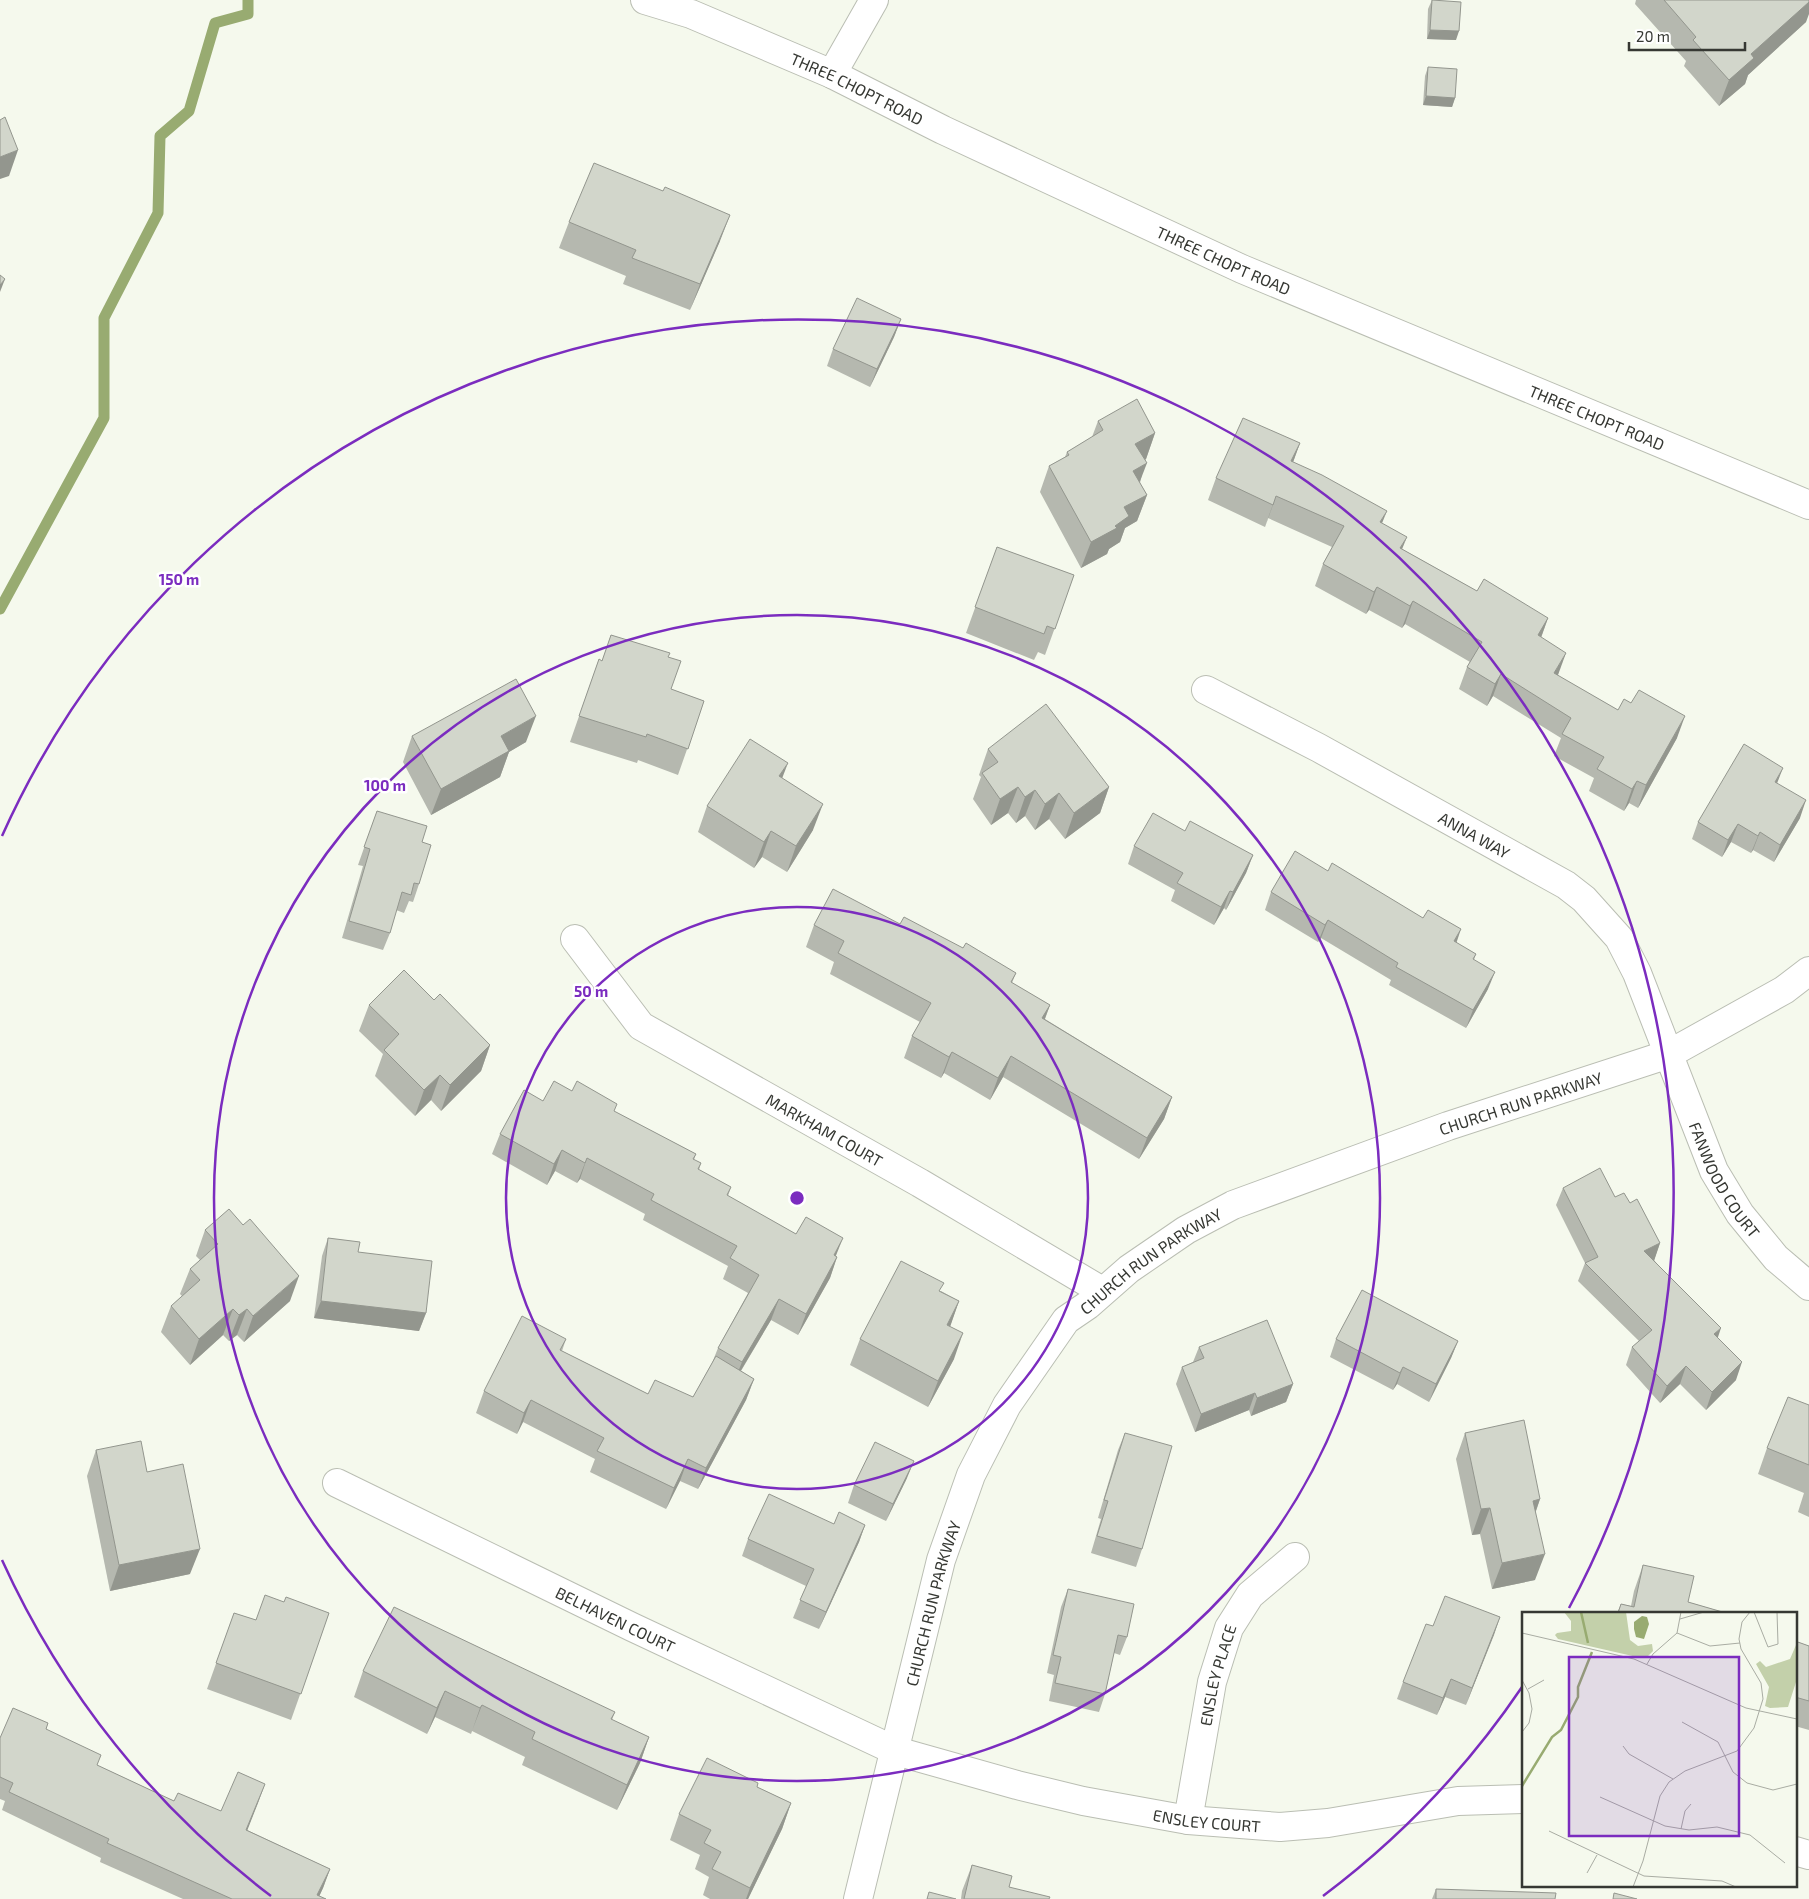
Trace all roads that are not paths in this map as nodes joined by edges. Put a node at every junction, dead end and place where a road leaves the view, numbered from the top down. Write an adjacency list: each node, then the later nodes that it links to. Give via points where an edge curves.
1 (645, 0): 3 (street, THREE CHOPT ROAD, via 691,14)
2 (874, 0): 3 (street)
3 (832, 74): 4 (street, THREE CHOPT ROAD, via 943,130 1242,269)
4 (1809, 505)
5 (1206, 690): 8 (street, ANNA WAY, via 1319,748 1578,894 1619,938)
6 (575, 939): 10 (street, MARKHAM COURT, via 641,1026 920,1183)
7 (1809, 971): 8 (street, CHURCH RUN PARKWAY, via 1784,990)
8 (1670, 1054): 9 (street, FANWOOD COURT, via 1714,1171 1740,1214 1776,1258); 10 (street, CHURCH RUN PARKWAY, via 1448,1126 1233,1205 1186,1230)
9 (1809, 1286)
10 (1102, 1291): 13 (street, CHURCH RUN PARKWAY, via 1066,1320 1007,1405 971,1475 941,1560)
11 (337, 1483): 13 (street, BELHAVEN COURT, via 632,1628)
12 (1295, 1557): 15 (street, ENSLEY PLACE, via 1250,1595 1229,1628 1212,1682)
13 (896, 1751): 15 (street, ENSLEY COURT, via 1036,1790); 18 (street, CHURCH RUN PARKWAY)
14 (1522, 1799): 15 (street, ENSLEY COURT, via 1458,1801 1328,1824 1280,1827)
15 (1188, 1820)
16 (1796, 1851): 17 (street)
17 (1809, 1855)
18 (858, 1899)

